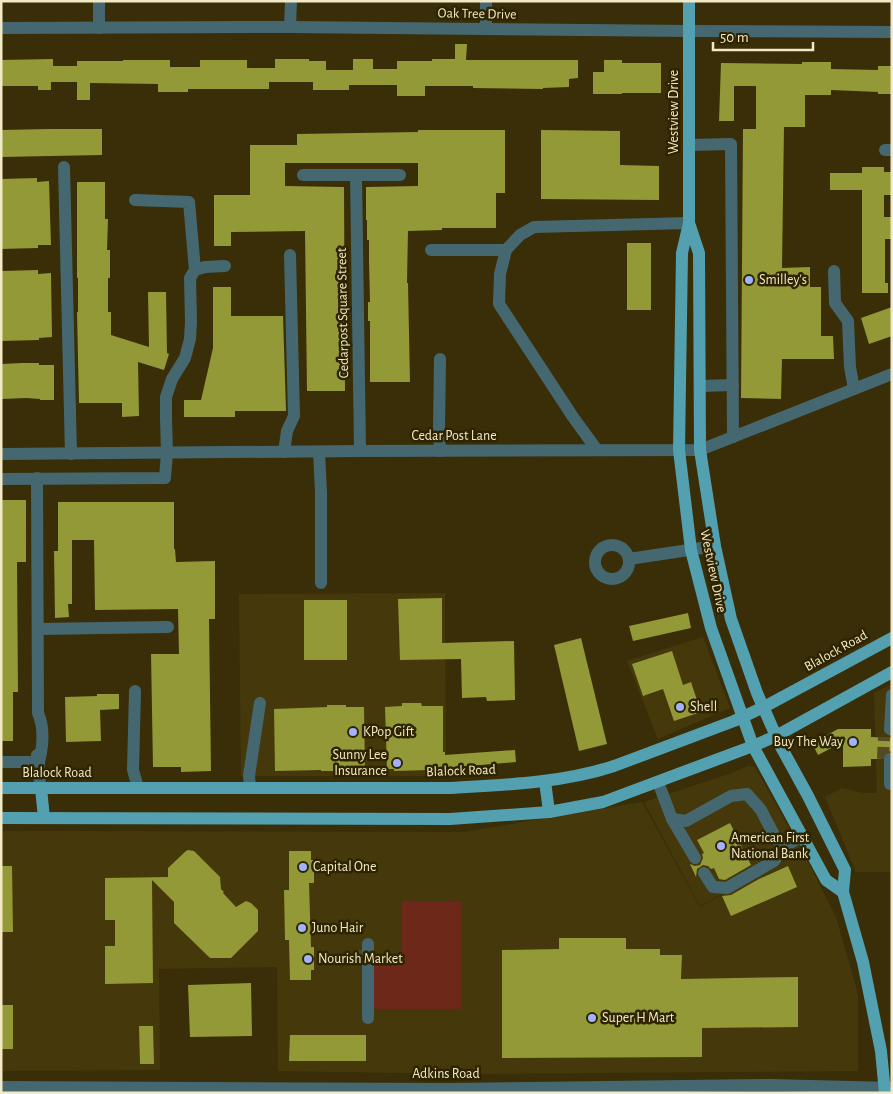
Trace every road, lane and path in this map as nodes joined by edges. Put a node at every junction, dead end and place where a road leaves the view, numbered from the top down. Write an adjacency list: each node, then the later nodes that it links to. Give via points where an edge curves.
1 (99, 1): 7 (street)
2 (290, 1): 5 (street)
3 (486, 1): 8 (street)
4 (689, 1): 9 (main road, Westview Drive)
5 (290, 27): 7 (street, Oak Tree Drive); 8 (street, Oak Tree Drive)
6 (1, 28): 7 (street, Oak Tree Drive)
7 (99, 28)
8 (486, 29): 9 (street, Oak Tree Drive)
9 (689, 31): 10 (street, Oak Tree Drive); 11 (main road, Westview Drive)
10 (892, 32)
11 (689, 145): 17 (main road, Westview Drive); 26 (street, via 731,144)
12 (64, 166): 39 (street)
13 (303, 175): 14 (street)
14 (356, 175): 15 (street); 33 (street, Cedarpost Square Street)
15 (400, 175)
16 (135, 200): 22 (street, via 189,202)
17 (689, 223): 19 (street, via 534,227 520,235); 27 (main road, Westview Drive, via 699,253); 31 (main road, Westview Drive, via 682,252)
18 (431, 250): 19 (street)
19 (506, 250): 30 (street, via 500,274 499,304)
20 (290, 255): 35 (street, via 294,416 287,431)
21 (224, 266): 22 (street)
22 (195, 270): 37 (street, via 190,278 190,339 185,358 172,378 166,397)
23 (834, 271): 28 (street, via 835,303 848,321)
24 (440, 359): 34 (street)
25 (892, 374): 28 (street, Cedar Post Lane)
26 (733, 385): 27 (street); 29 (street)
27 (700, 386): 32 (main road, Westview Drive)
28 (854, 389): 29 (street, Cedar Post Lane)
29 (733, 437): 32 (street, Cedar Post Lane)
30 (596, 450): 31 (street, Cedar Post Lane); 34 (street, Cedar Post Lane)
31 (679, 450): 32 (street, Cedar Post Lane); 43 (main road, Westview Drive)
32 (700, 450): 42 (main road, Westview Drive)
33 (360, 451): 34 (street, Cedar Post Lane); 36 (street, Cedar Post Lane)
34 (440, 451)
35 (284, 452): 36 (street, Cedar Post Lane); 37 (street, Cedar Post Lane)
36 (319, 452): 45 (street)
37 (167, 453): 39 (street, Cedar Post Lane); 41 (street, via 165,478)
38 (1, 454): 39 (street, Cedar Post Lane)
39 (71, 454)
40 (1, 478): 41 (street)
41 (37, 478): 47 (street)
42 (715, 546): 43 (street); 53 (main road, Westview Drive, via 731,620)
43 (691, 550): 44 (street); 54 (main road, Westview Drive, via 711,628)
44 (629, 559)
45 (321, 583)
46 (168, 627): 47 (street)
47 (38, 629): 59 (street, via 38,714 34,721)
48 (892, 638): 53 (main road, Blalock Road)
49 (892, 672): 56 (main road)
50 (135, 691): 66 (street, via 133,770)
51 (892, 695): 55 (street)
52 (260, 703): 67 (street)
53 (764, 707): 54 (main road, Blalock Road); 56 (main road, Westview Drive)
54 (742, 717): 57 (main road, Westview Drive); 61 (main road, Blalock Road, via 614,766)
55 (889, 734)
56 (776, 736): 57 (main road); 76 (main road, Westview Drive, via 844,870)
57 (753, 746): 62 (main road); 72 (main road, Westview Drive)
58 (1, 762): 59 (street)
59 (39, 762): 65 (street)
60 (889, 764): 63 (street)
61 (545, 781): 67 (main road, Blalock Road, via 450,788); 68 (main road)
62 (658, 782): 68 (main road, via 603,802); 71 (street)
63 (890, 784)
64 (1, 788): 65 (main road, Blalock Road)
65 (41, 788): 66 (main road, Blalock Road); 70 (main road)
66 (138, 788): 67 (main road, Blalock Road)
67 (250, 788)
68 (549, 812): 70 (main road, via 450,819)
69 (1, 818): 70 (main road)
70 (44, 818)
71 (672, 819): 73 (street, via 686,821 731,796 747,794); 74 (street)
72 (802, 836): 73 (street); 76 (main road, Westview Drive, via 826,880)
73 (784, 847): 75 (street, via 774,861 727,888 713,887)
74 (695, 858)
75 (704, 873)
76 (842, 892): 80 (main road, Westview Drive, via 862,962)
77 (366, 965): 78 (street)
78 (368, 1018)
79 (10, 1089): 81 (street, Adkins Road)
80 (887, 1089): 81 (street, Adkins Road, via 770,1085)
81 (449, 1091)

